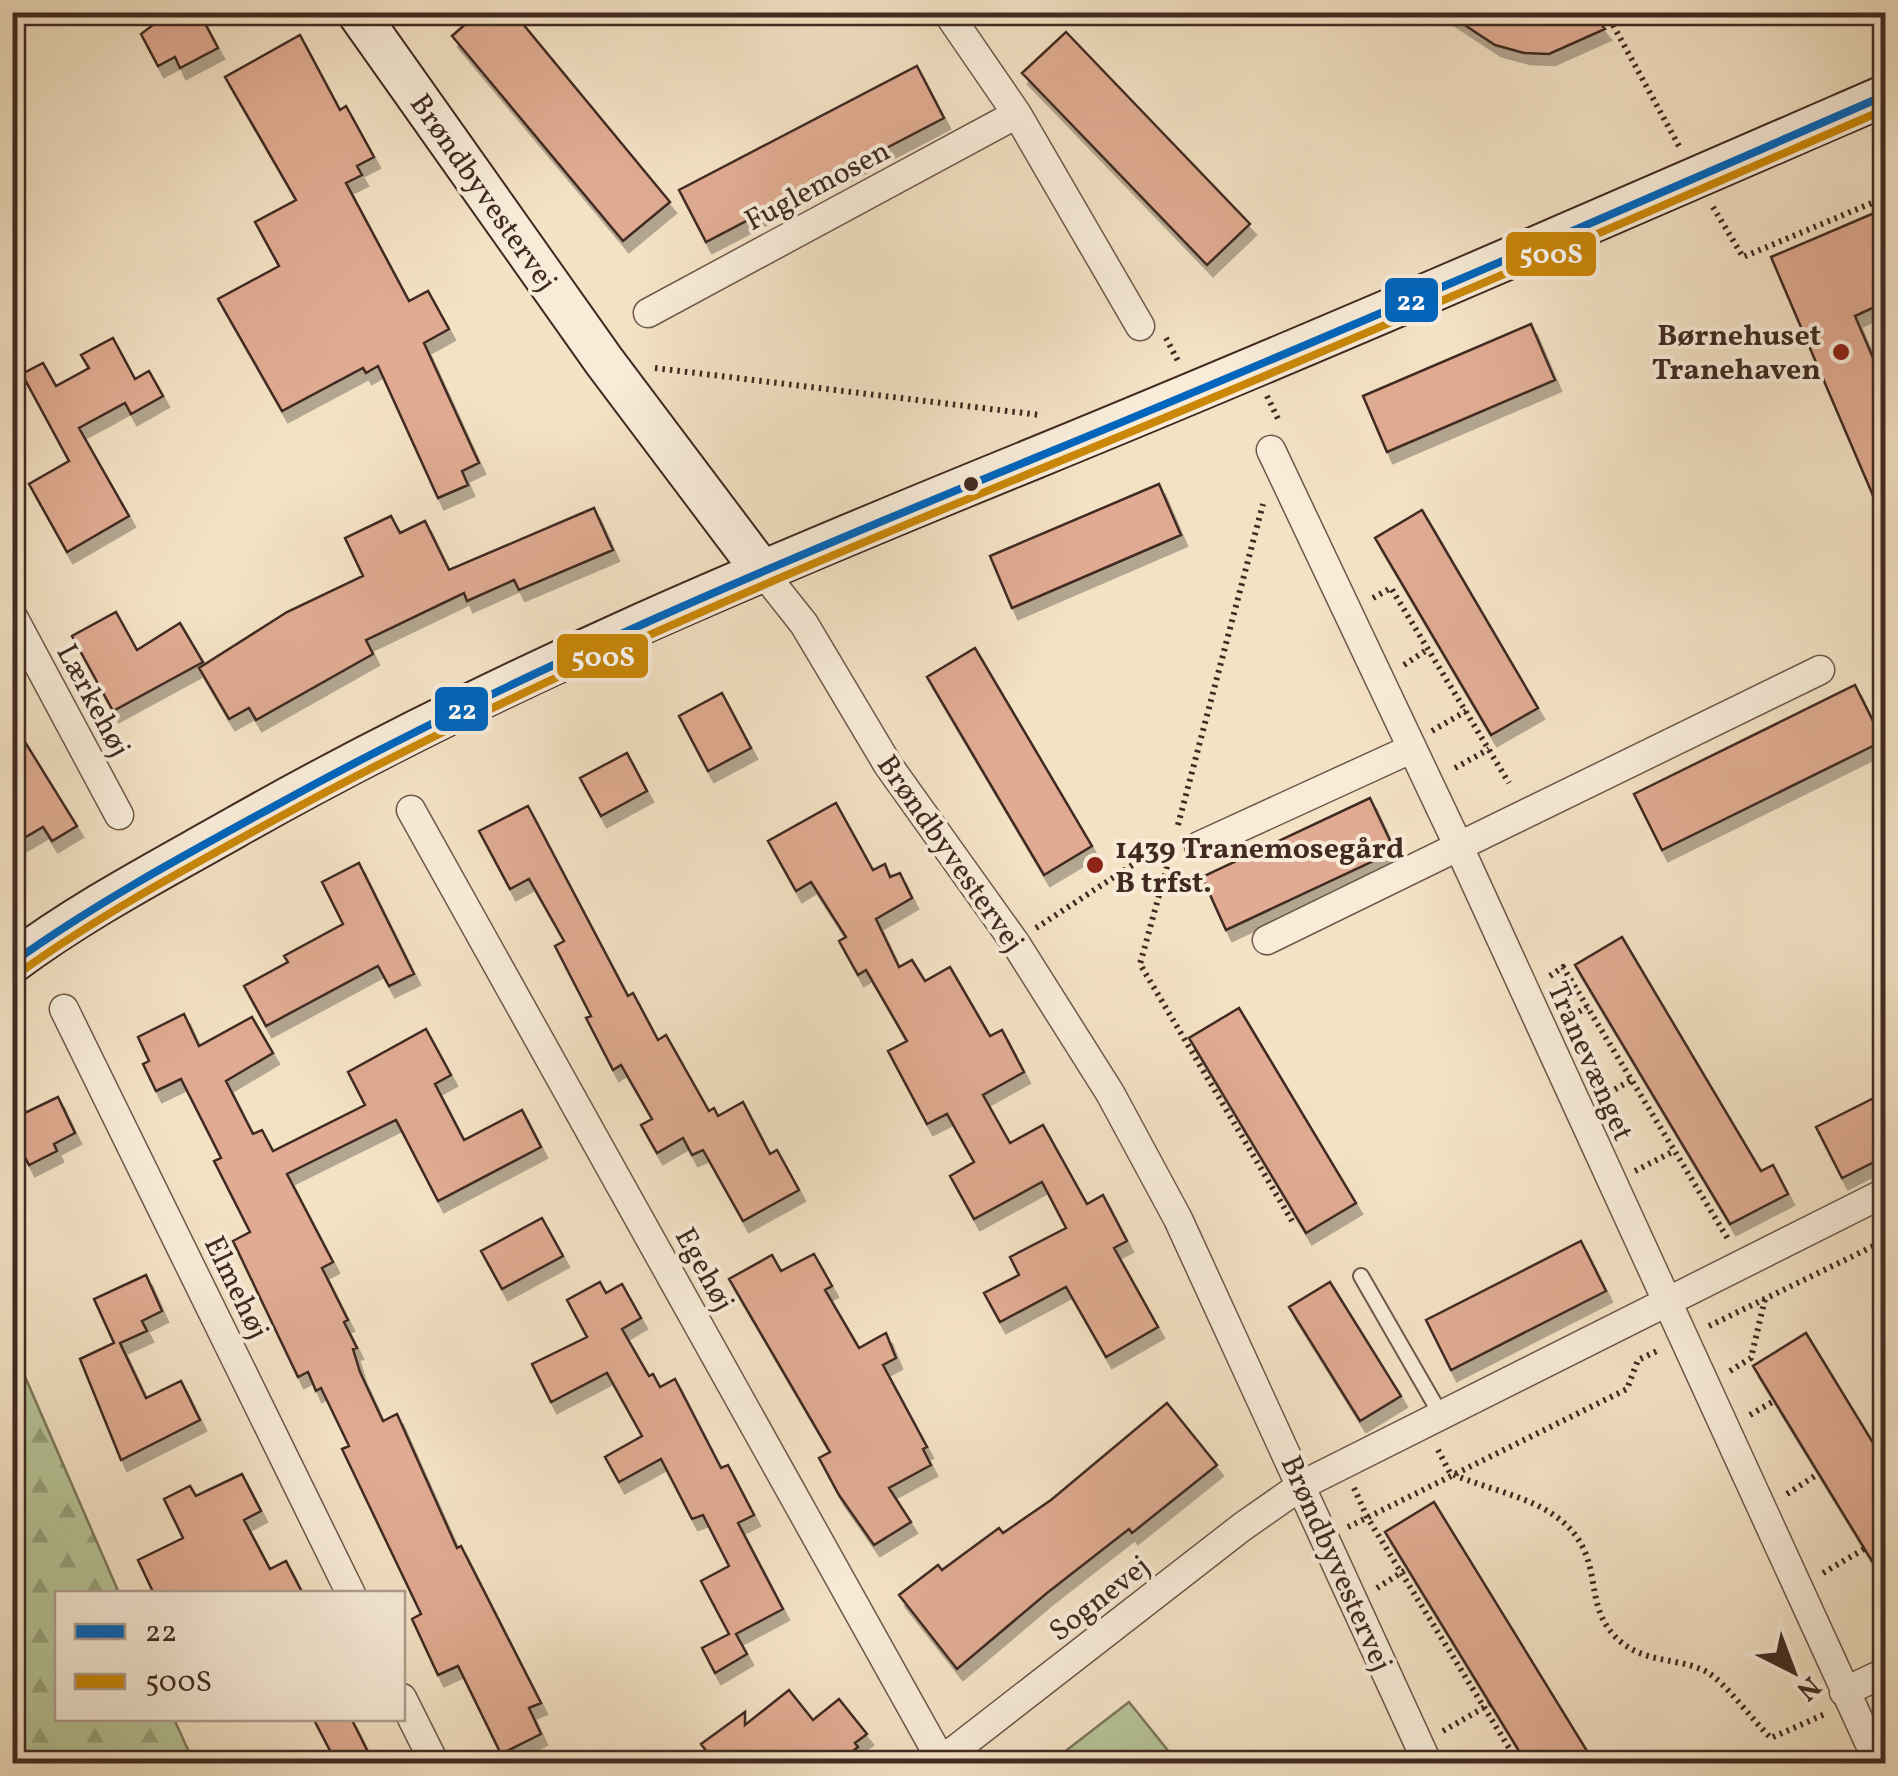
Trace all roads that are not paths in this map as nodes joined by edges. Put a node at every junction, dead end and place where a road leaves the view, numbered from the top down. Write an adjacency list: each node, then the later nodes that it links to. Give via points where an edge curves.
1 (357, 12): 8 (street, Brøndbyvestervej, via 604,361)
2 (947, 12): 4 (street)
3 (1886, 94): 8 (street)
4 (1016, 114): 5 (street, Fuglemosen); 6 (street)
5 (648, 313)
6 (1140, 326)
7 (1271, 450): 11 (street, Tranevænget)
8 (762, 570): 17 (street, via 375,747); 23 (street, Brøndbyvestervej, via 804,624 888,765 1016,944 1110,1094 1178,1219)
9 (12, 615): 13 (street, Lærkehøj)
10 (1820, 670): 15 (street)
11 (1412, 749): 14 (street); 15 (street, Tranevænget)
12 (410, 810): 29 (street, Egehøj)
13 (119, 815)
14 (1199, 846)
15 (1458, 848): 16 (street); 21 (street, Tranevænget)
16 (1267, 940)
17 (12, 963)
18 (64, 1009): 24 (street, Elmehøj)
19 (1886, 1192): 21 (street)
20 (1362, 1276): 22 (lane)
21 (1664, 1302): 22 (street); 26 (street, Tranevænget)
22 (1432, 1419): 23 (street)
23 (1302, 1485): 28 (street, Brøndbyvestervej); 29 (street, Sognevej)
24 (350, 1591)
25 (1886, 1672): 26 (street)
26 (1846, 1696): 31 (street, Tranevænget)
27 (405, 1704): 30 (street)
28 (1424, 1754)
29 (939, 1762)
30 (434, 1764)
31 (1878, 1764)

